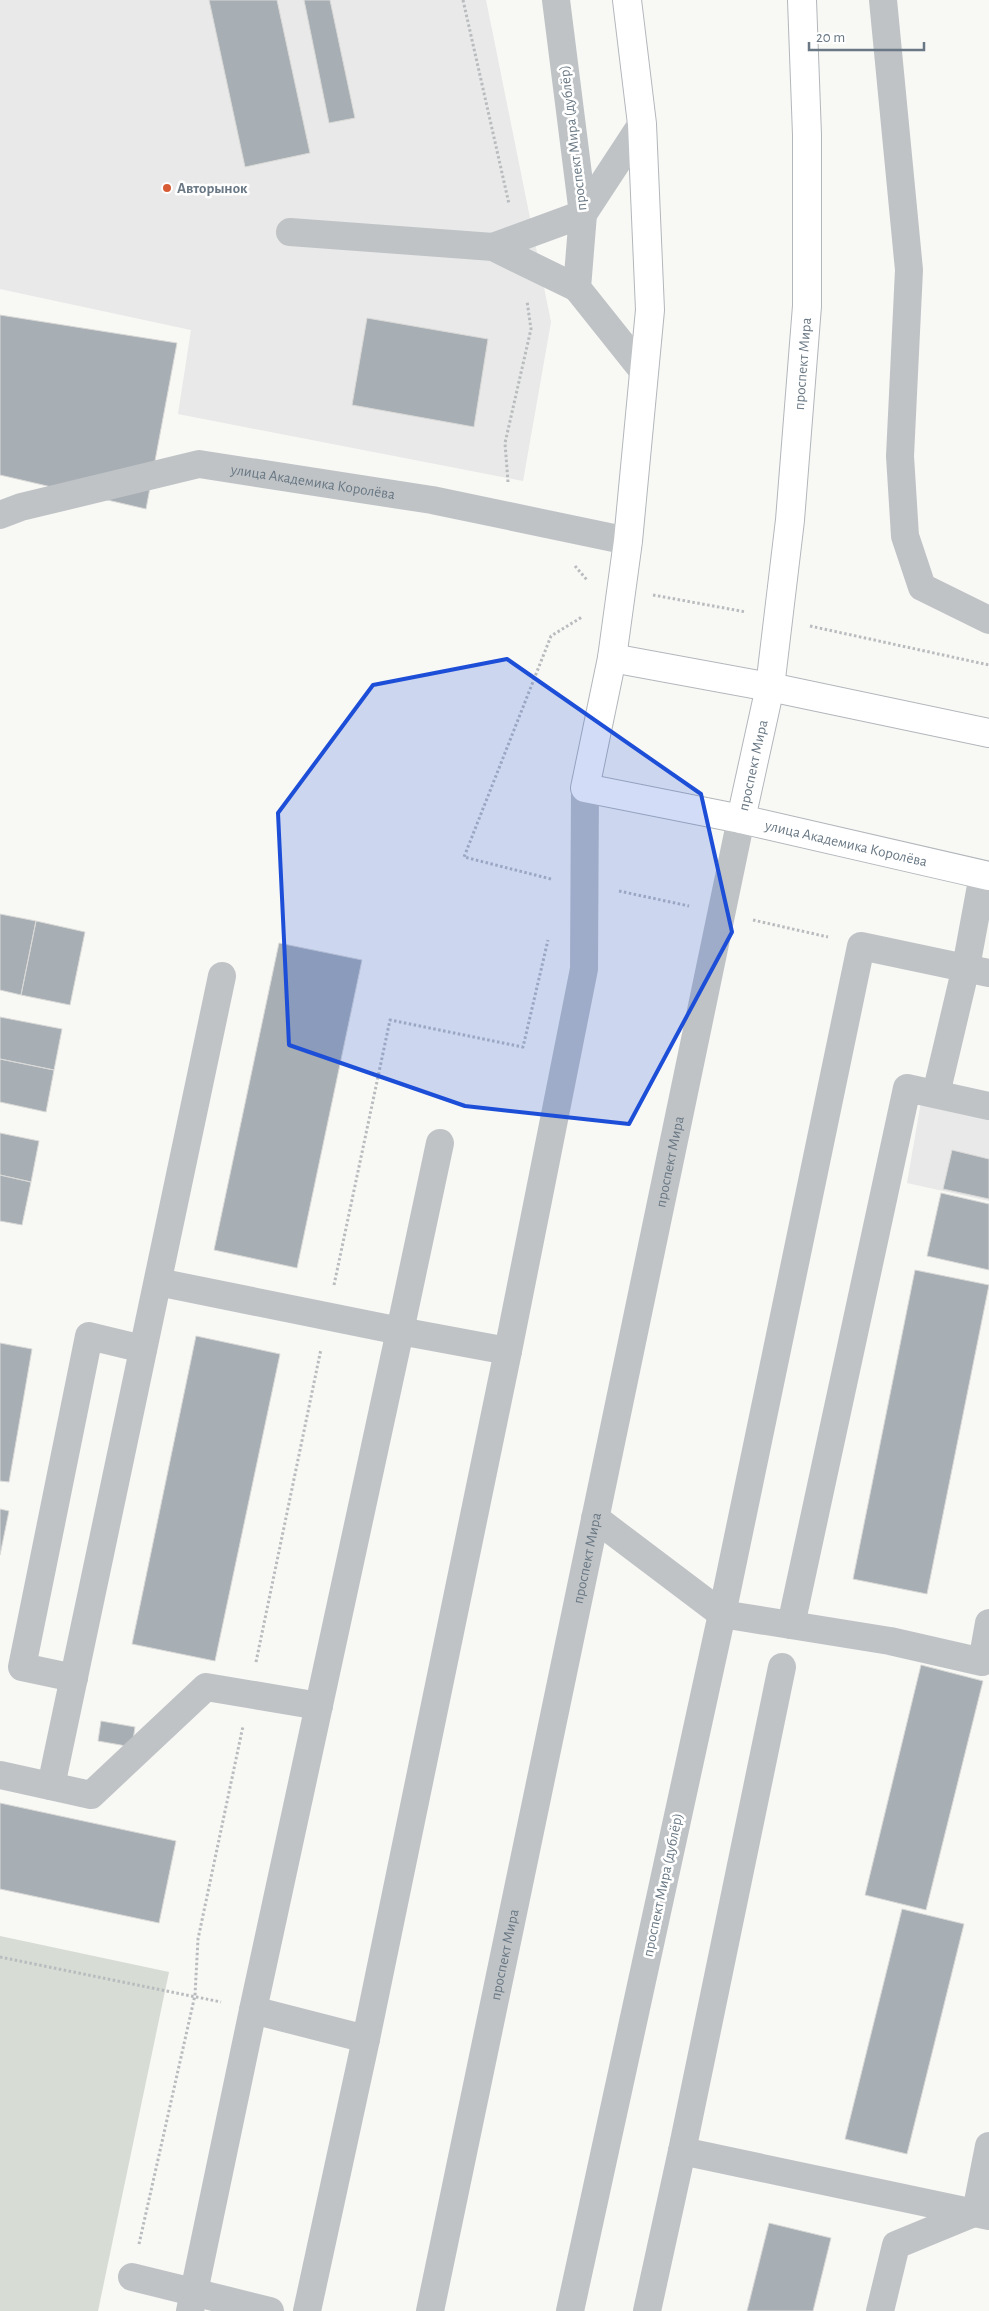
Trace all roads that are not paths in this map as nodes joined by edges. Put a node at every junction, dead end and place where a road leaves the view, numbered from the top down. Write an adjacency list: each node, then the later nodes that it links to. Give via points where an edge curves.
1 (556, 0): 6 (street, проспект Мира (дублёр))
2 (627, 0): 5 (main road)
3 (802, 0): 15 (main road, проспект Мира, via 807,136 806,306 790,520)
4 (883, 0): 13 (street, via 909,270 900,456 905,536 922,587)
5 (642, 124): 6 (street); 10 (main road, via 650,310)
6 (583, 214): 8 (street); 9 (street, проспект Мира (дублёр))
7 (290, 232): 8 (street)
8 (493, 247): 9 (street)
9 (577, 288): 10 (street)
10 (644, 372): 12 (main road)
11 (0, 515): 12 (street, улица Академика Королёва, via 21,506 199,464 432,500)
12 (628, 542): 14 (main road)
13 (989, 620)
14 (612, 658): 15 (main road); 17 (main road)
15 (770, 687): 16 (main road); 18 (main road, проспект Мира)
16 (989, 733)
17 (585, 788): 18 (main road, улица Академика Королёва); 28 (street, via 584,969)
18 (741, 820): 19 (main road, улица Академика Королёва); 29 (street, проспект Мира)
19 (986, 876): 20 (street)
20 (977, 970): 22 (street); 30 (street, проспект Мира (дублёр), via 861,946)
21 (222, 976): 25 (street)
22 (936, 1094): 23 (street); 32 (street, via 907,1088)
23 (989, 1106)
24 (440, 1143): 26 (street)
25 (158, 1282): 26 (street); 27 (street)
26 (400, 1331): 28 (street); 36 (street)
27 (143, 1349): 35 (street); 35 (street, via 89,1336 22,1668)
28 (508, 1351): 40 (street)
29 (595, 1518): 30 (street); 48 (street, проспект Мира)
30 (722, 1614): 32 (street); 49 (street, проспект Мира (дублёр))
31 (989, 1622): 33 (street)
32 (790, 1625): 33 (street, via 890,1641)
33 (985, 1665)
34 (782, 1667): 42 (street)
35 (74, 1678): 38 (street)
36 (319, 1706): 38 (street, via 206,1687 91,1795); 39 (street)
37 (0, 1775): 38 (street)
38 (51, 1786)
39 (253, 2010): 40 (street); 45 (street)
40 (366, 2039): 47 (street)
41 (989, 2146): 43 (street)
42 (682, 2151): 43 (street); 50 (street)
43 (982, 2214): 51 (street, via 896,2246)
44 (132, 2278): 45 (street)
45 (192, 2301): 46 (street)
46 (270, 2311)
47 (307, 2311)
48 (430, 2311)
49 (570, 2311)
50 (647, 2311)
51 (880, 2311)

